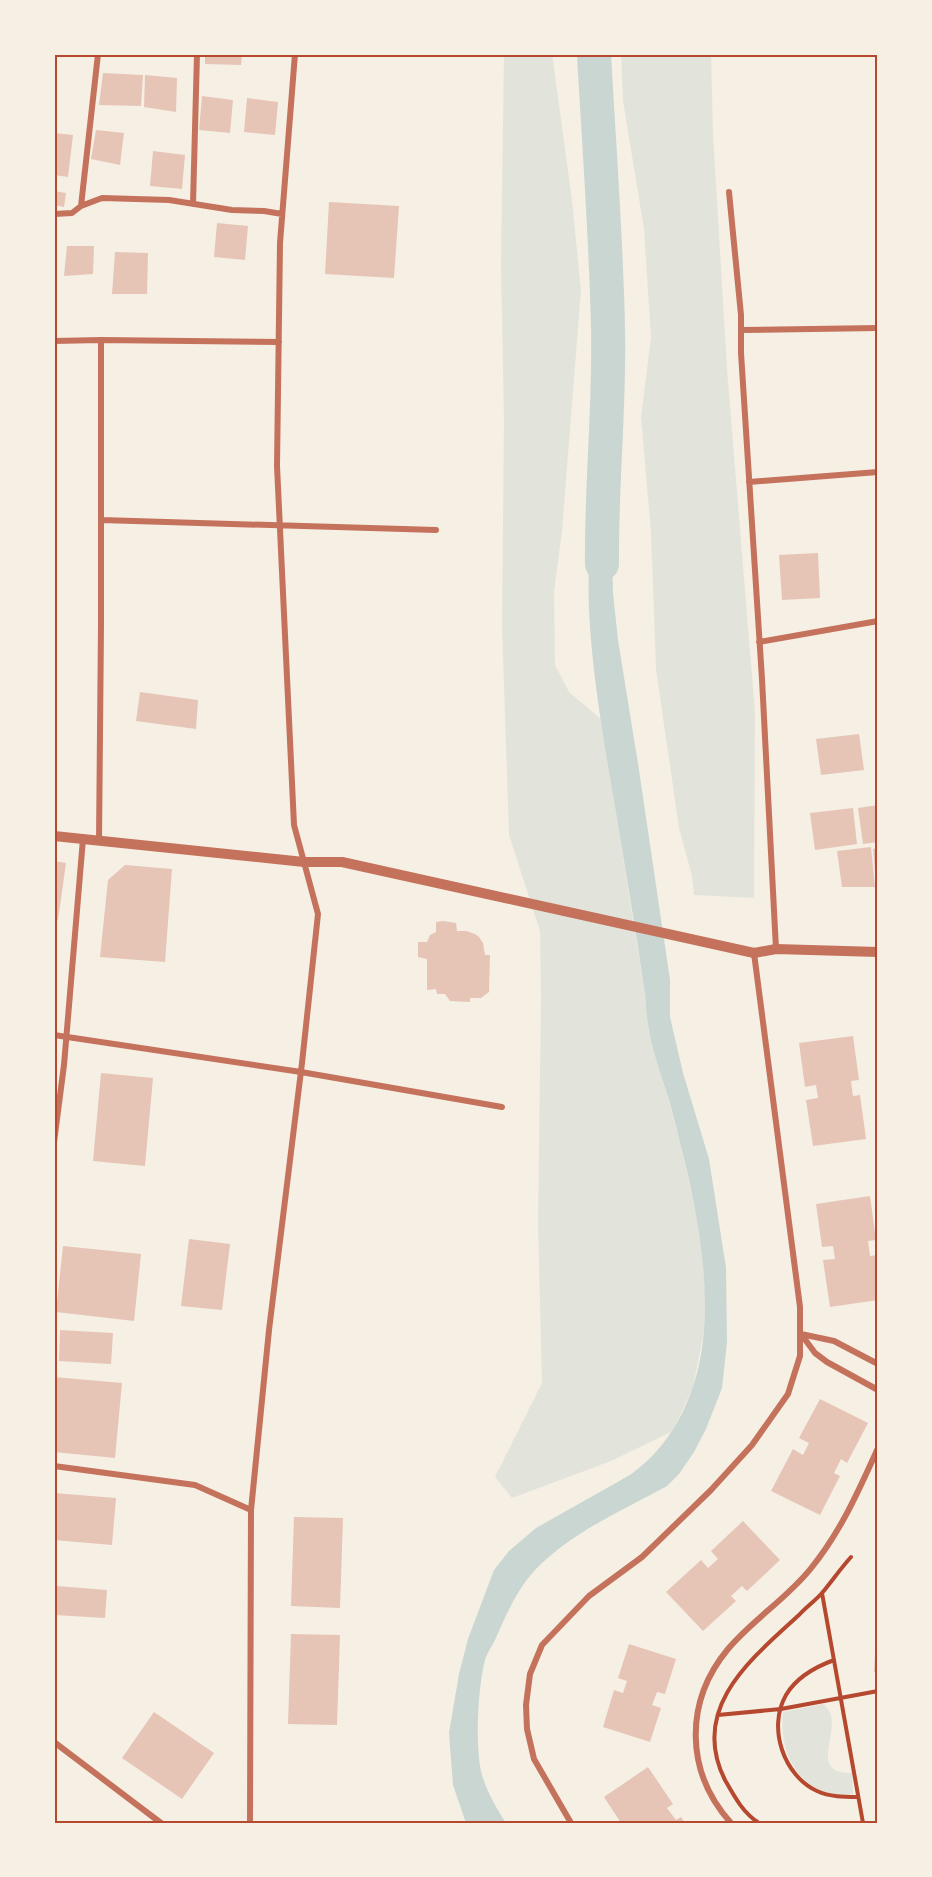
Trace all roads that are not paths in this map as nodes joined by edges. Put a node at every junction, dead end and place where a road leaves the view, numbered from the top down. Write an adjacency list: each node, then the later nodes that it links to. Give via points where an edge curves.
1 (98, 54): 6 (street)
2 (197, 54): 5 (street)
3 (295, 54): 8 (street)
4 (729, 192): 10 (street)
5 (193, 204): 6 (street, via 102,198); 8 (street)
6 (81, 206): 7 (street, via 72,213)
7 (54, 214)
8 (282, 214): 13 (street)
9 (878, 328): 10 (street)
10 (741, 330): 15 (street)
11 (101, 340): 12 (street); 13 (street); 16 (street)
12 (54, 341)
13 (279, 342): 17 (street)
14 (878, 472): 15 (street)
15 (749, 482): 20 (street)
16 (101, 520): 17 (street); 23 (street)
17 (280, 526): 18 (street); 24 (street, via 294,825)
18 (436, 530)
19 (878, 621): 20 (street)
20 (759, 642): 25 (street)
21 (54, 836): 22 (street)
22 (83, 839): 23 (street); 29 (street)
23 (99, 841): 24 (street)
24 (304, 862): 27 (street, via 342,862); 30 (street, via 318,914)
25 (776, 949): 26 (street); 27 (street)
26 (878, 952)
27 (754, 953): 33 (street, via 800,1307)
28 (54, 1035): 29 (street)
29 (67, 1036): 30 (street); 32 (street)
30 (301, 1072): 31 (street); 38 (street)
31 (502, 1107)
32 (54, 1142)
33 (800, 1334): 34 (street, via 834,1341); 35 (street, via 827,1362); 42 (street, via 800,1356 788,1394 752,1446 642,1557 589,1596 542,1645 530,1674 527,1729 534,1759)
34 (878, 1364)
35 (878, 1390)
36 (878, 1448): 43 (street, via 850,1509 811,1569 728,1650 708,1679 698,1708 695,1748 712,1799)
37 (54, 1466): 38 (street, via 195,1485)
38 (251, 1510): 41 (street)
39 (54, 1742): 40 (street)
40 (161, 1823)
41 (250, 1823)
42 (571, 1823)
43 (731, 1823)

